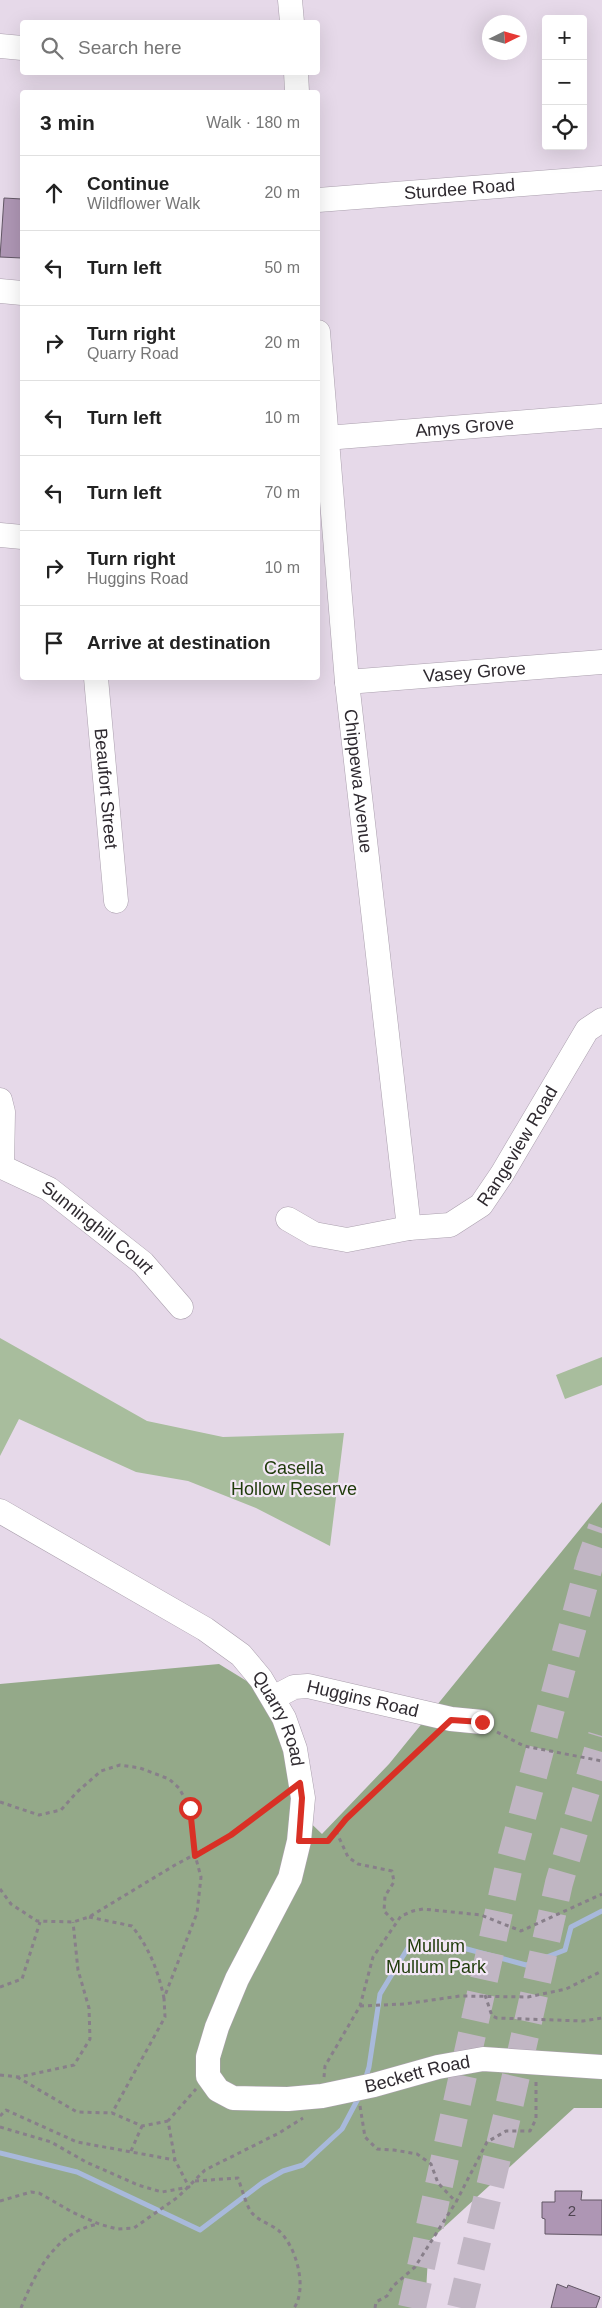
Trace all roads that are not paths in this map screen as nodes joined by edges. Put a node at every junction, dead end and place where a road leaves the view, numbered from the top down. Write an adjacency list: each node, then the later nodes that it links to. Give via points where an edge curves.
1 (290, 0): 2 (street)
2 (292, 20)
3 (0, 46): 4 (street)
4 (20, 48)
5 (296, 75): 6 (street)
6 (297, 90)
7 (602, 178): 8 (street, Sturdee Road)
8 (320, 200)
9 (0, 291): 10 (street)
10 (20, 293)
11 (320, 358): 13 (street, Chippewa Avenue)
12 (602, 416): 13 (street, Amys Grove)
13 (326, 438): 18 (street, Chippewa Avenue)
14 (0, 535): 15 (street)
15 (20, 537)
16 (602, 662): 18 (street, Vasey Grove)
17 (96, 680): 19 (street, Beaufort Street)
18 (347, 682): 24 (street, Chippewa Avenue)
19 (116, 901)
20 (602, 1020): 24 (street, Rangeview Road, via 587,1030 502,1174 480,1205 450,1225)
21 (0, 1100): 22 (street, via 3,1112)
22 (1, 1166): 25 (street, Sunninghill Court, via 49,1189 143,1263)
23 (288, 1219): 24 (street, Rangeview Road, via 314,1234 347,1240)
24 (409, 1228)
25 (181, 1306)
26 (0, 1511): 27 (street, Quarry Road, via 205,1629 241,1655)
27 (273, 1698): 28 (street, Huggins Road, via 294,1687 308,1686 451,1720); 30 (street, Quarry Road, via 295,1749 302,1798 299,1841 290,1878 237,1979 208,2057 208,2076 218,2090)
28 (482, 1722)
29 (602, 2067): 30 (street, Beckett Road, via 473,2060 438,2066 370,2094 338,2093 288,2099)
30 (233, 2098)

